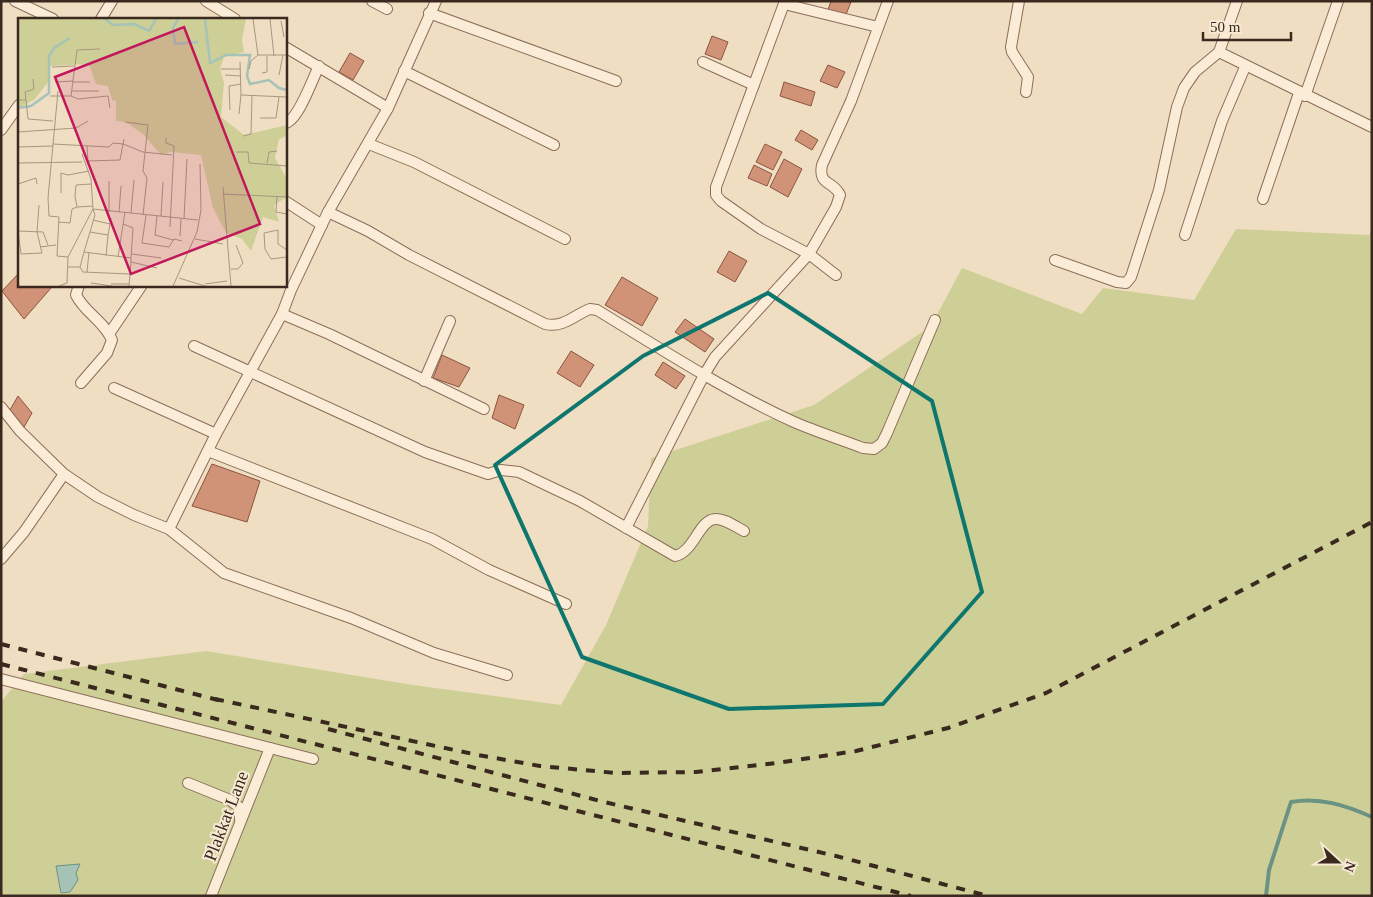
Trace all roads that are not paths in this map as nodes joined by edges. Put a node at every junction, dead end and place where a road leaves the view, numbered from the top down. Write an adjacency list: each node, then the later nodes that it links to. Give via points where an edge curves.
1 (15, 1): 11 (street)
2 (112, 1): 15 (street)
3 (206, 1): 16 (street)
4 (372, 1): 12 (street)
5 (436, 1): 13 (street)
6 (888, 1): 17 (street)
7 (1237, 1): 19 (street)
8 (1338, 1): 27 (street)
9 (784, 3): 17 (street); 25 (street)
10 (1018, 3): 26 (street, via 1011,47 1028,77)
11 (36, 6): 14 (street)
12 (388, 9)
13 (429, 13): 23 (street); 24 (street)
14 (52, 18)
15 (102, 18)
16 (233, 18)
17 (878, 27): 41 (street, via 851,101 822,165 820,174 823,180 837,189 840,195)
18 (286, 49): 21 (street)
19 (1219, 52): 22 (street); 42 (street, via 1195,72 1184,88 1177,106 1159,190 1131,277 1126,282 1116,282)
20 (703, 62): 25 (street)
21 (319, 66): 29 (street); 30 (street, via 297,116)
22 (1245, 67): 27 (street); 39 (street, via 1222,121)
23 (404, 71): 29 (street); 34 (street)
24 (616, 81)
25 (754, 85): 41 (street, via 716,195 761,229)
26 (1026, 92)
27 (1302, 95): 31 (street); 35 (street)
28 (18, 106): 32 (street)
29 (388, 108): 33 (street)
30 (286, 122)
31 (1372, 127)
32 (1, 130)
33 (369, 144): 37 (street); 40 (street, via 440,175)
34 (554, 145)
35 (1263, 199)
36 (286, 203): 38 (street)
37 (328, 212): 38 (street); 54 (street, via 545,324 554,326 590,309 597,310)
38 (322, 225): 47 (street)
39 (1185, 235)
40 (566, 239)
41 (809, 254): 43 (street); 54 (street, via 715,357)
42 (1055, 260)
43 (836, 275)
44 (79, 286): 51 (street, via 76,295 82,307)
45 (141, 286): 51 (street)
46 (283, 286): 47 (street)
47 (291, 290): 48 (street)
48 (282, 314): 53 (street); 55 (street)
49 (935, 320): 54 (street, via 888,433 874,449 863,448 795,422)
50 (450, 321): 55 (street)
51 (109, 334): 56 (street, via 112,340 107,353)
52 (194, 346): 53 (street)
53 (250, 371): 60 (street); 63 (street, via 328,409 451,461 488,474 501,470 518,472 580,501)
54 (704, 375): 63 (street)
55 (424, 381): 59 (street)
56 (81, 383)
57 (114, 388): 60 (street)
58 (1, 407): 62 (street, via 20,431)
59 (484, 410)
60 (216, 434): 61 (street)
61 (208, 451): 64 (street); 67 (street, via 432,539 488,570)
62 (64, 474): 64 (street, via 98,497); 66 (street)
63 (626, 528): 65 (street, via 675,556 688,550 707,522 714,519)
64 (169, 529): 68 (street, via 224,573 351,618 434,653)
65 (744, 532)
66 (1, 559)
67 (566, 604)
68 (507, 675)
69 (1, 679): 70 (street)
70 (270, 748): 71 (street); 73 (street, Plakkat Lane)
71 (313, 759)
72 (188, 783): 73 (street, via 239,806)
73 (241, 822): 74 (street, Plakkat Lane)
74 (211, 896)

